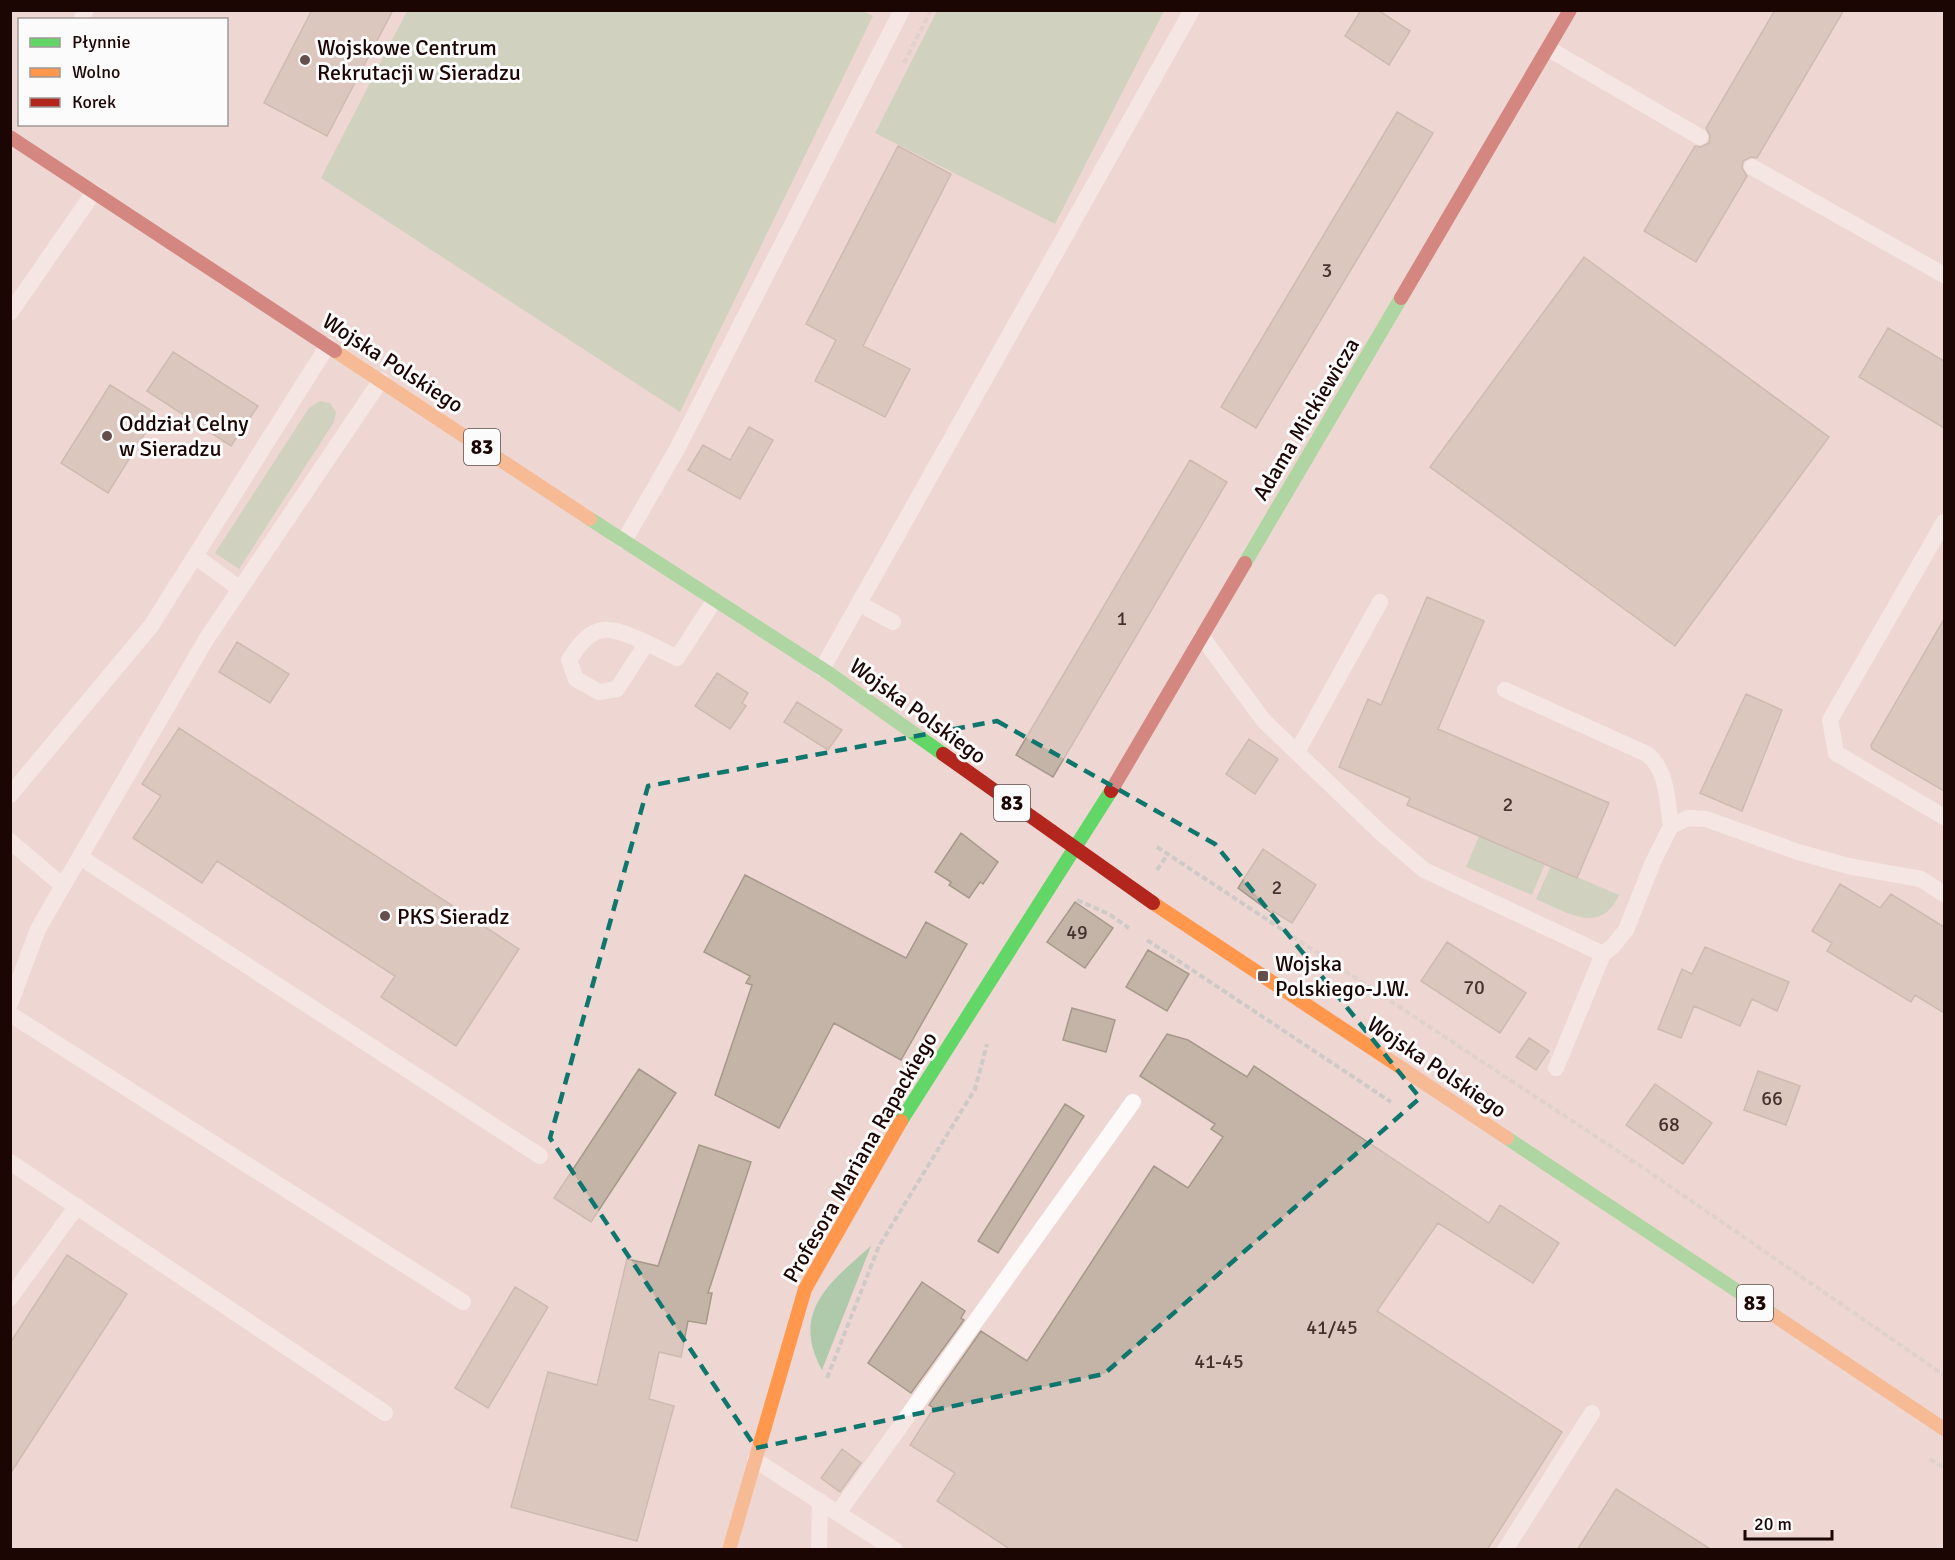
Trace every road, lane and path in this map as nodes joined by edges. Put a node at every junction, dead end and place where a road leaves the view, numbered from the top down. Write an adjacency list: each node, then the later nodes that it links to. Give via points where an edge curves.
1 (902, 10): 14 (lane, via 671,459)
2 (1192, 10): 19 (lane)
3 (1570, 10): 4 (main road, Adama Mickiewicza)
4 (1549, 49): 6 (lane); 21 (main road, Adama Mickiewicza)
5 (10, 137): 8 (main road, Wojska Polskiego / 83)
6 (1700, 137)
7 (1752, 167): 9 (lane)
8 (94, 192): 10 (lane); 11 (main road, Wojska Polskiego / 83)
9 (1944, 275)
10 (10, 313)
11 (328, 345): 12 (main road, Wojska Polskiego / 83); 15 (lane)
12 (381, 380): 14 (main road, Wojska Polskiego / 83); 16 (lane)
13 (1944, 522): 27 (lane, via 1830,720 1836,753)
14 (624, 540): 17 (main road, Wojska Polskiego / 83)
15 (195, 556): 16 (lane); 26 (lane, via 151,626)
16 (240, 589): 32 (lane, via 207,638)
17 (714, 601): 22 (lane, via 677,658); 23 (main road, Wojska Polskiego / 83)
18 (1380, 602): 25 (lane)
19 (860, 604): 20 (lane); 23 (lane)
20 (893, 622)
21 (1202, 638): 25 (lane, via 1264,721); 30 (main road, Adama Mickiewicza)
22 (646, 644): 22 (lane, via 603,630 583,640 569,660 576,679 599,692 617,689)
23 (822, 669): 30 (main road, Wojska Polskiego / 83)
24 (1505, 690): 28 (lane, via 1652,758 1662,774)
25 (1297, 752): 36 (lane, via 1424,870)
26 (10, 795)
27 (1944, 817)
28 (1671, 826): 34 (lane, via 1688,818 1706,819 1848,866 1921,879); 36 (lane, via 1626,930)
29 (10, 841): 33 (lane)
30 (1074, 846): 52 (main road, Wojska Polskiego / 83, via 1151,902); 53 (main road, Profesora Mariana Rapackiego, via 918,1091 805,1290)
31 (1157, 847): 48 (path, via 1642,1167)
32 (80, 857): 33 (lane); 43 (lane)
33 (63, 886): 37 (lane, via 38,929)
34 (1944, 894)
35 (1071, 900): 42 (path, via 1109,914)
36 (1603, 954): 40 (lane)
37 (10, 1004)
38 (10, 1014): 47 (lane)
39 (990, 1034): 49 (path, via 975,1089 879,1246)
40 (1556, 1068)
41 (1133, 1102): 55 (lane)
42 (1400, 1108)
43 (540, 1156)
44 (10, 1162): 45 (lane)
45 (76, 1206): 46 (lane); 50 (lane)
46 (11, 1297)
47 (463, 1302)
48 (1944, 1375)
49 (827, 1378)
50 (385, 1413)
51 (1592, 1413): 59 (lane)
52 (1944, 1429)
53 (755, 1460): 54 (lane); 56 (main road, Profesora Mariana Rapackiego)
54 (820, 1501): 55 (lane); 57 (lane)
55 (838, 1512): 58 (lane)
56 (729, 1550)
57 (819, 1550)
58 (896, 1550)
59 (1505, 1550)

